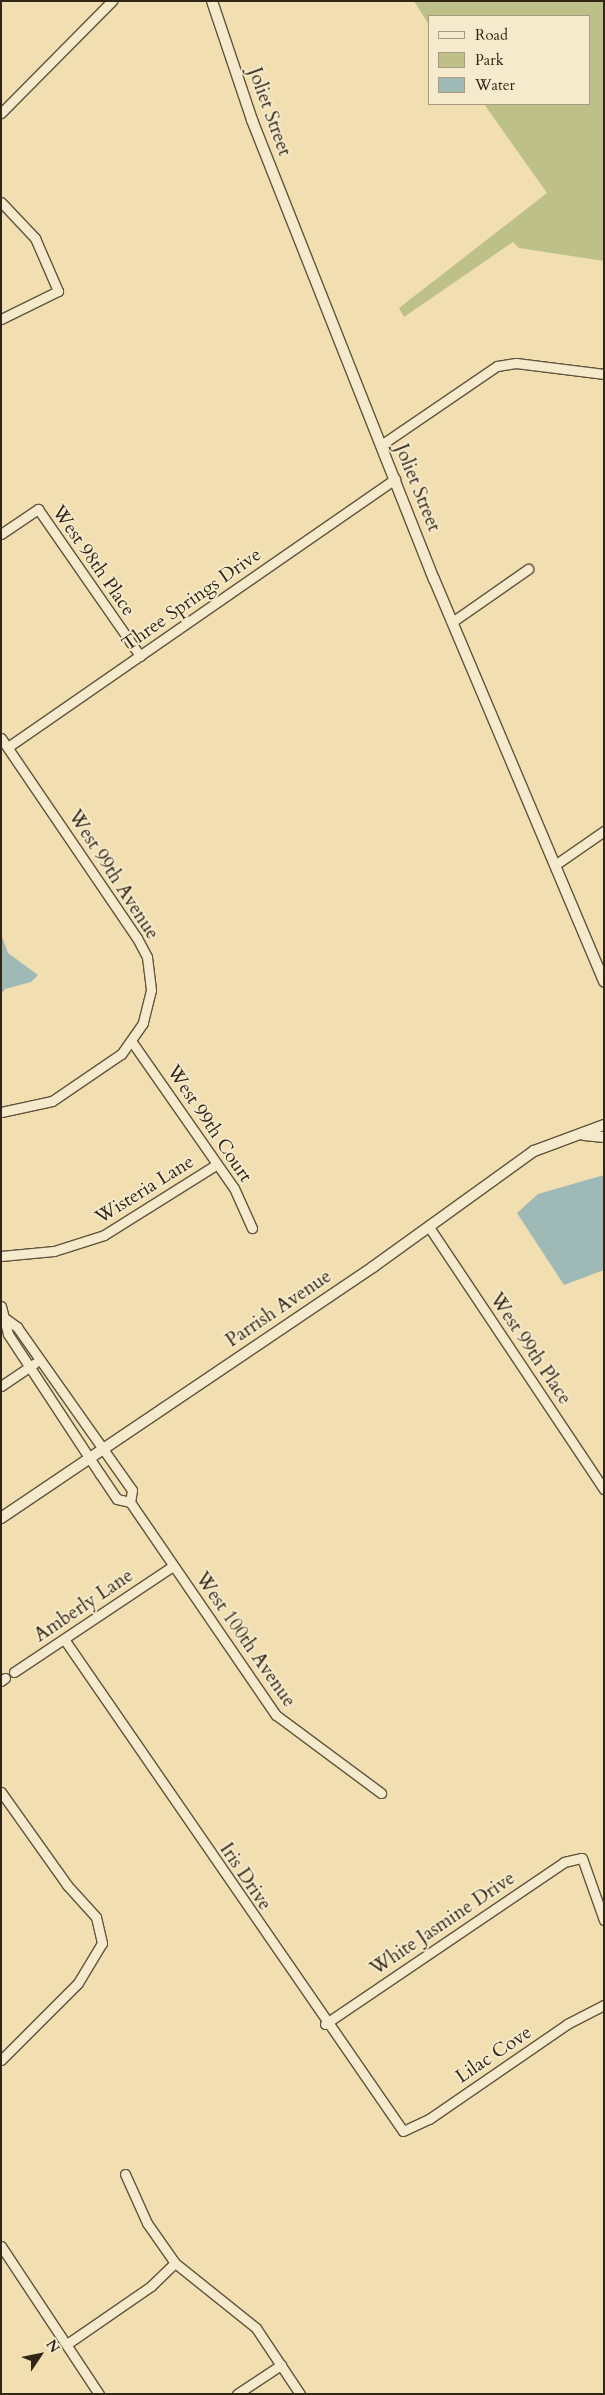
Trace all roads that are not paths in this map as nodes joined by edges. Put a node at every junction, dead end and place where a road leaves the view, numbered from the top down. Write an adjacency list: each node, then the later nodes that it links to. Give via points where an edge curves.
1 (112, 1): 3 (street)
2 (212, 1): 7 (street, Joliet Street, via 252,120)
3 (1, 113)
4 (1, 202): 5 (street, via 35,238 58,291)
5 (1, 319)
6 (604, 374): 7 (street, via 516,363 501,365)
7 (381, 445): 8 (street, Joliet Street)
8 (395, 479): 11 (street, Joliet Street); 12 (street, Three Springs Drive)
9 (1, 534): 12 (street, West 98th Place, via 38,509)
10 (528, 569): 11 (street)
11 (452, 622): 16 (street, Joliet Street)
12 (140, 656): 14 (street, Three Springs Drive)
13 (1, 738): 14 (street, West 99th Avenue)
14 (8, 748): 18 (street, West 99th Avenue, via 147,957 150,1002)
15 (604, 831): 16 (street)
16 (555, 865): 17 (street, Joliet Street)
17 (604, 982)
18 (132, 1042): 19 (street, via 59,1097 32,1108); 23 (street, West 99th Court)
19 (1, 1112)
20 (604, 1125): 21 (street, Parrish Avenue)
21 (578, 1135): 22 (street, Parrish Avenue); 24 (street, Parrish Avenue, via 534,1151)
22 (604, 1137)
23 (217, 1164): 25 (street, West 99th Court); 26 (street, Wisteria Lane, via 104,1235 54,1251)
24 (429, 1227): 32 (street, Parrish Avenue); 34 (street, West 99th Place)
25 (252, 1228)
26 (1, 1256)
27 (1, 1306): 28 (street, West 100th Avenue)
28 (6, 1319): 29 (street, West 100th Avenue, via 17,1326); 30 (street, West 100th Avenue, via 8,1334)
29 (40, 1359): 30 (street); 32 (street, West 100th Avenue)
30 (30, 1366): 31 (street); 33 (street, West 100th Avenue)
31 (1, 1386)
32 (102, 1450): 33 (street, Parrish Avenue); 35 (street, West 100th Avenue, via 132,1490)
33 (92, 1458): 35 (street, West 100th Avenue, via 117,1498); 36 (street, Parrish Avenue)
34 (604, 1489)
35 (130, 1502): 37 (street, West 100th Avenue)
36 (1, 1518)
37 (173, 1566): 38 (street, Amberly Lane); 41 (street, West 100th Avenue, via 276,1715)
38 (64, 1639): 39 (street, Amberly Lane); 44 (street, Iris Drive)
39 (14, 1672)
40 (1, 1792): 45 (street, via 67,1885 96,1918 102,1943 78,1982)
41 (381, 1793)
42 (604, 1920): 44 (street, White Jasmine Drive, via 582,1858 564,1862)
43 (604, 2006): 46 (street, Lilac Cove, via 567,2024 429,2119)
44 (325, 2024): 46 (street, Iris Drive)
45 (1, 2060)
46 (402, 2131)
47 (125, 2174): 49 (street, via 147,2223)
48 (1, 2246): 50 (street)
49 (175, 2263): 50 (street, via 151,2286); 51 (street, via 256,2328)
50 (67, 2344): 52 (street)
51 (281, 2365): 53 (street); 54 (street)
52 (99, 2394)
53 (237, 2394)
54 (300, 2394)

